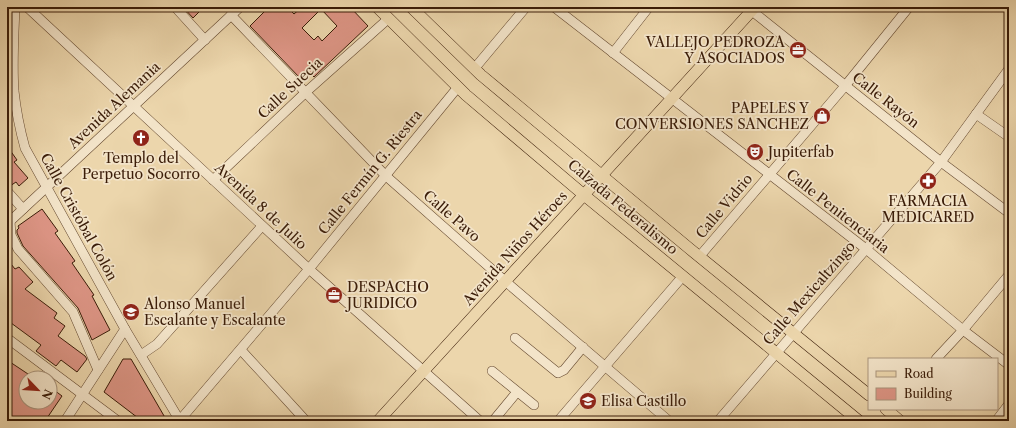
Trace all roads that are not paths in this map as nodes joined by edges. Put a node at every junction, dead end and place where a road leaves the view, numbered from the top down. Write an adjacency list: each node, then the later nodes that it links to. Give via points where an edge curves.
1 (15, 7): 16 (street, Calle Cristóbal Colón)
2 (27, 7): 24 (street, Avenida 8 de Julio)
3 (175, 7): 14 (street)
4 (240, 7): 12 (street, Avenida Alemania)
5 (377, 7): 13 (main road, Calzada Federalismo)
6 (411, 7): 17 (main road, Calzada Federalismo)
7 (526, 7): 17 (street)
8 (554, 7): 15 (street, Calle Penitenciaria)
9 (649, 7): 15 (street)
10 (909, 7): 19 (street, Calle Vidrio)
11 (751, 8): 19 (street, Calle Rayón); 23 (main road, Avenida Niños Héroes)
12 (232, 15): 14 (street, Avenida Alemania); 21 (street, Calle Pavo)
13 (388, 18): 20 (main road, Calzada Federalismo); 21 (street, Calle Suecia)
14 (205, 40): 24 (street, Avenida Alemania)
15 (613, 52): 23 (street, Calle Penitenciaria)
16 (10, 62): 22 (street, Calle Cristóbal Colón)
17 (474, 69): 28 (main road, Calzada Federalismo)
18 (1009, 69): 25 (street, Calle Mexicaltzingo)
19 (845, 86): 27 (street, Calle Rayón); 29 (street, Calle Vidrio)
20 (458, 87): 30 (street, Calle Fermín G. Riestra); 34 (main road, Calzada Federalismo)
21 (306, 92): 30 (street, Calle Pavo); 31 (street, Calle Suecia)
22 (11, 93): 32 (street, Calle Cristóbal Colón, via 25,148)
23 (671, 99): 28 (main road, Avenida Niños Héroes); 29 (street, Calle Penitenciaria)
24 (134, 106): 31 (street, Avenida 8 de Julio); 32 (street, Avenida Alemania)
25 (976, 114): 26 (street); 27 (street, Calle Mexicaltzingo)
26 (1009, 137)
27 (941, 162): 36 (street, Calle Rayón); 39 (street, Calle Mexicaltzingo)
28 (602, 175): 34 (main road, Avenida Niños Héroes); 40 (main road, Calzada Federalismo)
29 (769, 175): 39 (street, Calle Penitenciaria); 40 (street, Calle Vidrio)
30 (386, 176): 41 (street, Calle Fermín G. Riestra); 44 (street, Calle Pavo)
31 (212, 180): 38 (street, Avenida 8 de Julio)
32 (47, 187): 35 (street, Avenida Alemania); 45 (street, Calle Cristóbal Colón)
33 (7, 191): 35 (street)
34 (584, 195): 43 (main road, Calzada Federalismo); 44 (main road, Avenida Niños Héroes)
35 (23, 209): 37 (street, Avenida Alemania)
36 (1009, 213)
37 (8, 223): 57 (street, via 18,249 73,312)
38 (262, 226): 41 (street, Avenida 8 de Julio); 53 (street, via 158,344)
39 (866, 249): 46 (street, Calle Penitenciaria); 47 (street, Calle Mexicaltzingo)
40 (699, 257): 47 (main road, Calzada Federalismo)
41 (309, 269): 51 (street, Calle Fermín G. Riestra); 58 (street, Avenida 8 de Julio)
42 (1009, 275): 46 (street)
43 (683, 276): 52 (main road, Calzada Federalismo); 56 (street)
44 (505, 281): 50 (street, Calle Pavo); 58 (main road, Avenida Niños Héroes)
45 (125, 329): 53 (street, Calle Cristóbal Colón); 57 (street)
46 (963, 330): 54 (street); 55 (street, Calle Penitenciaria)
47 (793, 333): 52 (street, Calle Mexicaltzingo); 61 (main road, Calzada Federalismo)
48 (7, 338): 62 (street)
49 (515, 338): 50 (street, via 558,372 564,370)
50 (583, 347): 56 (street, Calle Pavo)
51 (241, 350): 68 (street, Calle Fermín G. Riestra); 69 (street)
52 (776, 353): 75 (street, Calle Mexicaltzingo); 76 (main road, Calzada Federalismo)
53 (141, 355): 68 (street, Calle Cristóbal Colón)
54 (937, 358)
55 (1009, 365)
56 (605, 366): 73 (street); 74 (street, Calle Pavo)
57 (98, 370): 62 (street)
58 (424, 371): 70 (main road, Avenida Niños Héroes); 71 (street, Avenida 8 de Julio)
59 (492, 371): 60 (street)
60 (517, 392): 64 (street); 72 (street)
61 (868, 394)
62 (82, 395): 66 (street); 67 (street)
63 (1009, 404): 78 (street)
64 (534, 405)
65 (888, 410): 77 (main road)
66 (65, 421)
67 (118, 421)
68 (180, 421)
69 (306, 421)
70 (378, 421)
71 (480, 421)
72 (493, 421)
73 (558, 421)
74 (669, 421)
75 (718, 421)
76 (859, 421)
77 (900, 421)
78 (996, 421)

